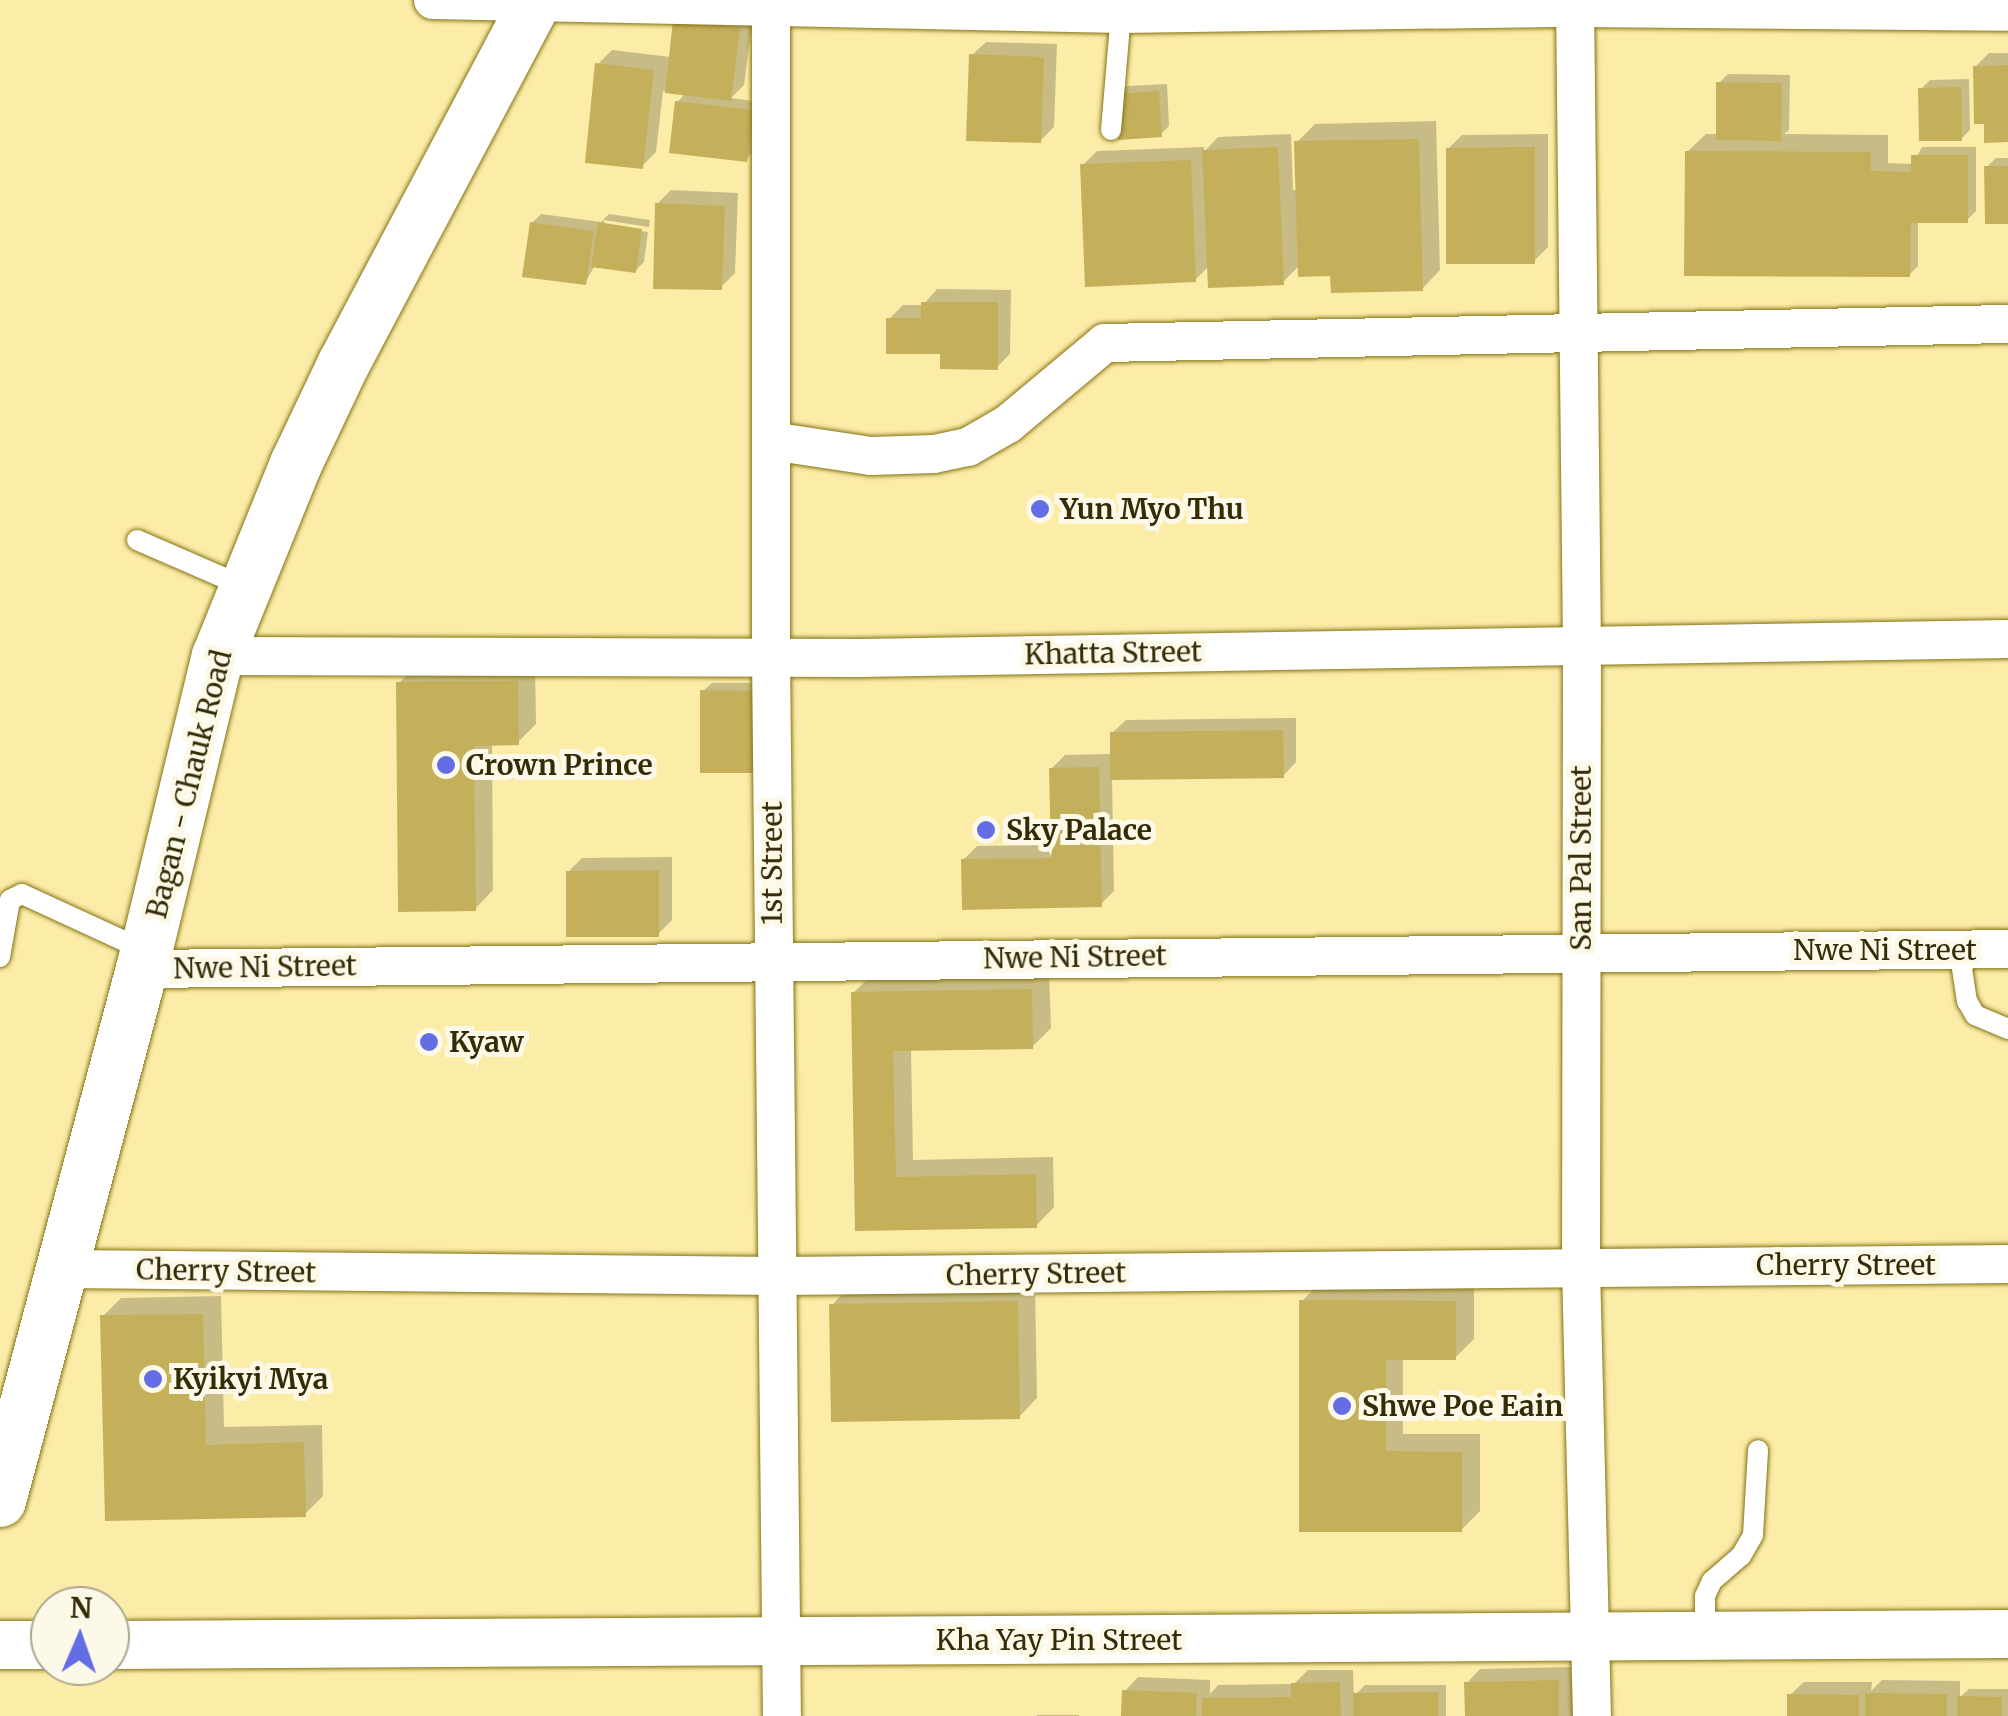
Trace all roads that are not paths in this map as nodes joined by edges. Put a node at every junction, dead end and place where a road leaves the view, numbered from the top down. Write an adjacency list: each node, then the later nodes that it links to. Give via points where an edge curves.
1 (434, 0): 2 (street)
2 (534, 3): 4 (street); 12 (main road, Bagan - Chauk Road, via 344,365)
3 (1575, 4): 5 (street); 6 (street); 9 (street, San Pal Street)
4 (771, 10): 6 (street); 10 (street, 1st Street)
5 (2008, 12)
6 (1122, 14): 7 (lane)
7 (1111, 130)
8 (2008, 324): 9 (street)
9 (1580, 331): 10 (street, via 1105,343 1008,424 968,447 871,456); 14 (street, San Pal Street)
10 (771, 442): 15 (street, 1st Street)
11 (136, 540): 12 (lane)
12 (246, 588): 16 (main road, Bagan - Chauk Road)
13 (2008, 640): 14 (street, Khatta Street)
14 (1582, 643): 15 (street, Khatta Street); 19 (street, San Pal Street)
15 (771, 655): 16 (street, Khatta Street); 22 (street, 1st Street)
16 (218, 656): 21 (main road, Bagan - Chauk Road)
17 (2008, 948): 18 (street, Nwe Ni Street)
18 (1959, 949): 19 (street, Nwe Ni Street); 23 (lane, via 1975,1015)
19 (1580, 952): 22 (street, Nwe Ni Street); 25 (street, San Pal Street)
20 (0, 957): 21 (lane, via 10,900 22,894)
21 (144, 960): 22 (street, Nwe Ni Street); 26 (main road, Bagan - Chauk Road)
22 (773, 961): 27 (street, 1st Street)
23 (2008, 1029)
24 (2008, 1264): 25 (street, Cherry Street)
25 (1580, 1268): 27 (street, Cherry Street); 31 (street, San Pal Street)
26 (64, 1269): 27 (street, Cherry Street); 29 (main road, Bagan - Chauk Road)
27 (779, 1276): 33 (street, 1st Street)
28 (1758, 1450): 32 (lane, via 1752,1535 1741,1556 1712,1581)
29 (0, 1501)
30 (2008, 1634): 32 (street, Kha Yay Pin Street)
31 (1589, 1638): 32 (street, Kha Yay Pin Street); 33 (street, Kha Yay Pin Street); 38 (street, San Pal Street)
32 (1705, 1638)
33 (782, 1642): 34 (street, Kha Yay Pin Street); 37 (street, 1st Street)
34 (130, 1644)
35 (0, 1645): 36 (street)
36 (30, 1645)
37 (782, 1716)
38 (1592, 1716)

